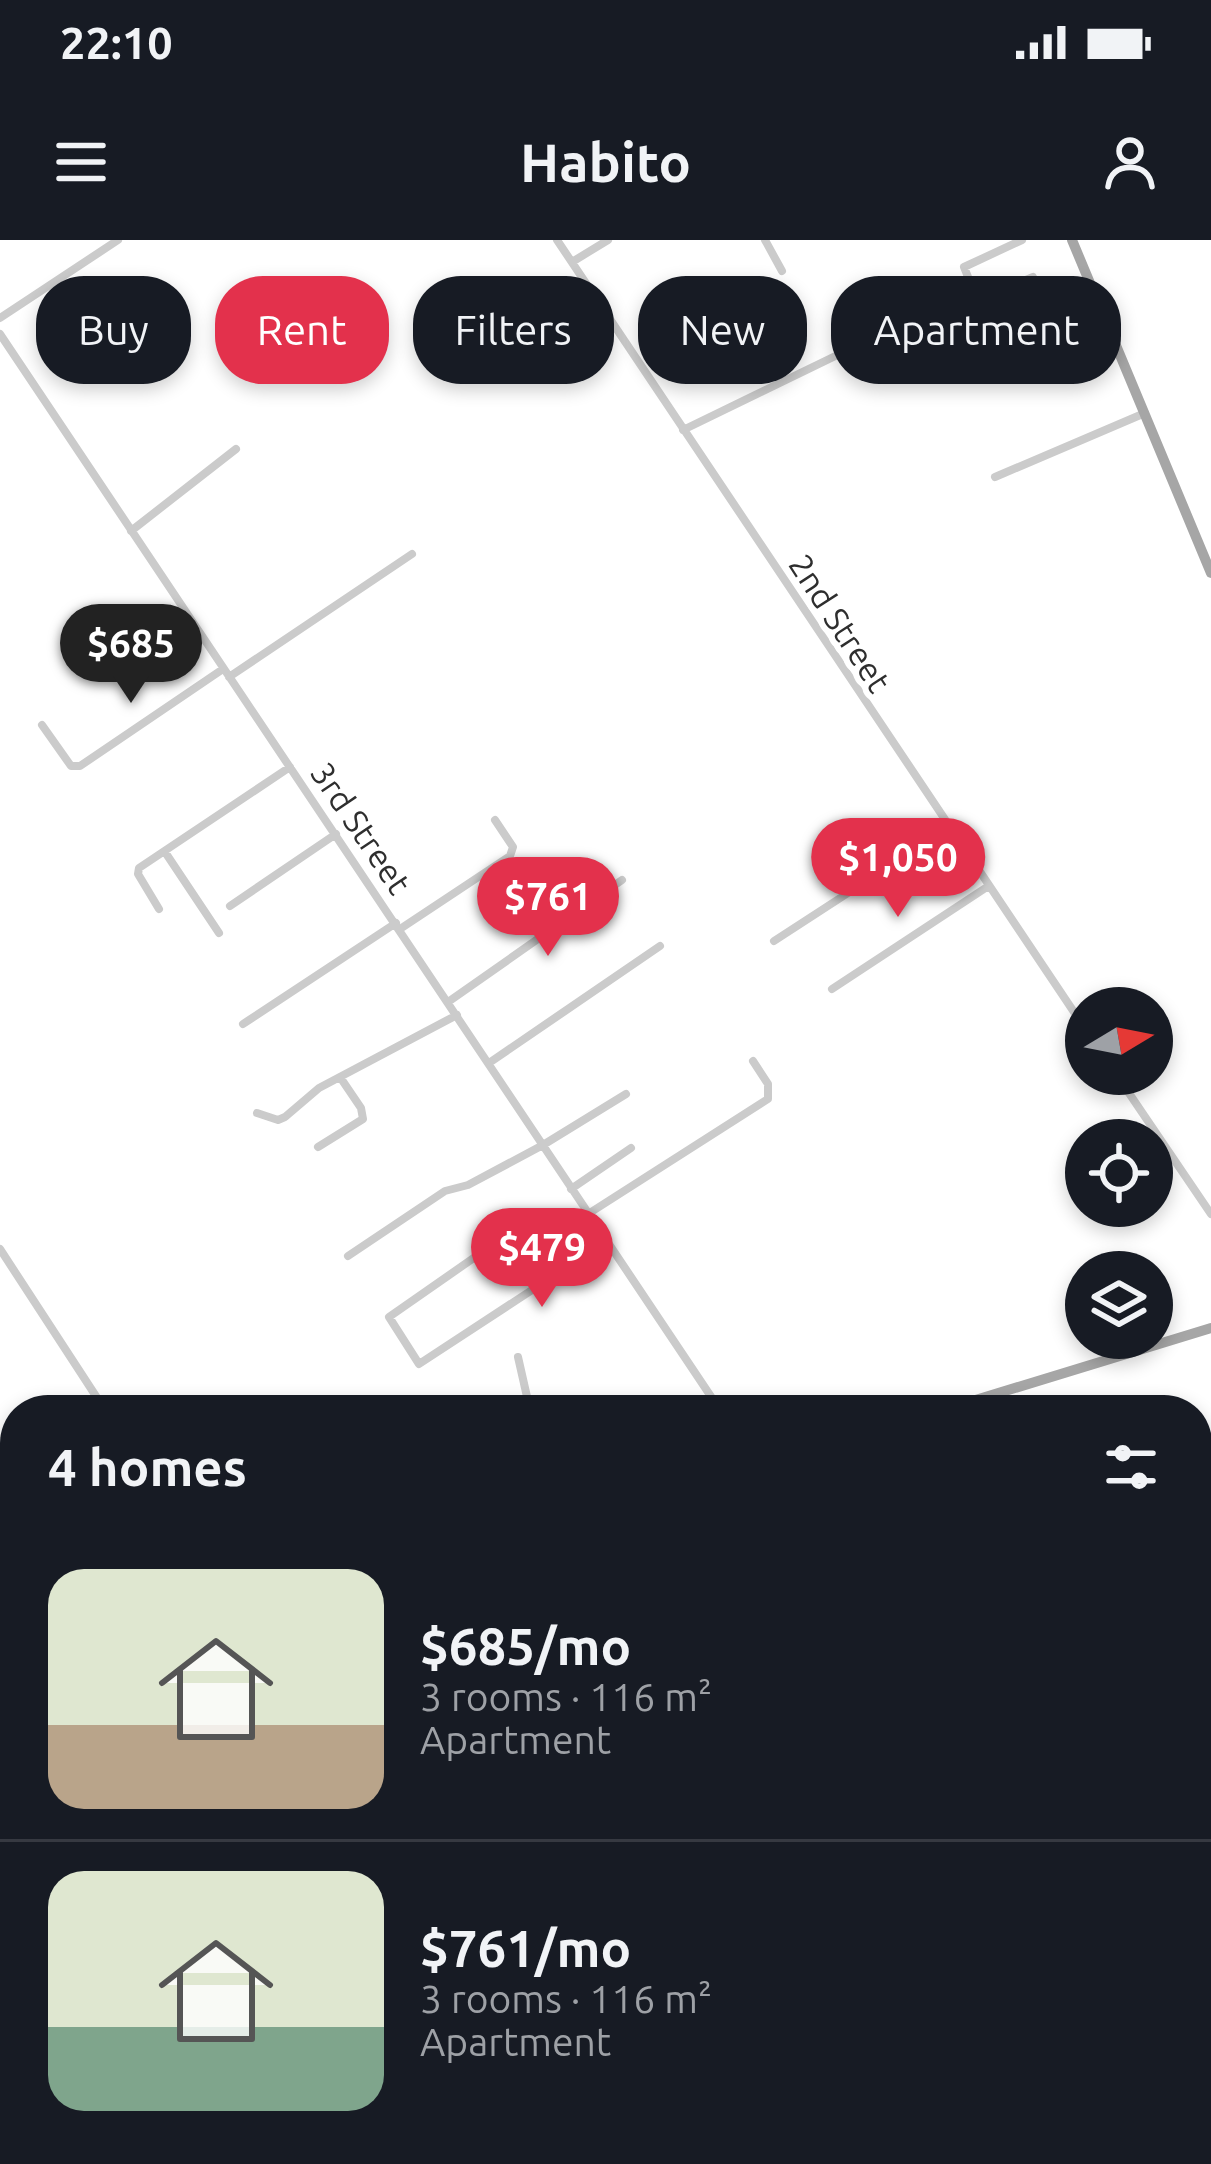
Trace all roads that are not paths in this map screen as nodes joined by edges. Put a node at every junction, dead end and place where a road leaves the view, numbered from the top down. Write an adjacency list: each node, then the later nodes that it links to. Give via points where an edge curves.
1 (118, 240): 10 (street)
2 (557, 240): 7 (street, 2nd Street)
3 (608, 240): 7 (street)
4 (765, 240): 8 (street)
5 (1022, 240): 9 (street, via 964,267)
6 (1074, 240): 13 (main road)
7 (572, 262): 14 (street, 2nd Street)
8 (782, 271)
9 (966, 276)
10 (0, 318)
11 (0, 334): 17 (street, 3rd Street)
12 (831, 358): 14 (street)
13 (1144, 413): 16 (street); 19 (main road)
14 (683, 430): 24 (street, 2nd Street)
15 (236, 449): 17 (street)
16 (995, 477)
17 (131, 531): 20 (street, 3rd Street)
18 (412, 554): 20 (street)
19 (1211, 573)
20 (226, 673): 21 (street, via 80,766 71,766); 22 (street, 3rd Street)
21 (42, 725)
22 (290, 767): 25 (street, 3rd Street); 26 (street)
23 (495, 820): 31 (street, via 513,847 510,856)
24 (948, 828): 28 (street, 2nd Street); 33 (street)
25 (336, 834): 29 (street); 31 (street, 3rd Street)
26 (165, 852): 30 (street, via 138,871); 32 (street)
27 (622, 880): 37 (street)
28 (987, 887): 35 (street); 36 (street, 2nd Street)
29 (230, 906)
30 (159, 910)
31 (398, 926): 37 (street, 3rd Street); 39 (street)
32 (218, 934)
33 (774, 941)
34 (660, 946): 41 (street)
35 (832, 989)
36 (1065, 1000)
37 (448, 1002): 38 (street, 3rd Street)
38 (457, 1015): 41 (street, 3rd Street); 42 (street)
39 (243, 1024)
40 (753, 1061): 53 (street, via 768,1099)
41 (489, 1064): 46 (street, 3rd Street)
42 (340, 1077): 45 (street, via 285,1117); 47 (street, via 363,1119)
43 (626, 1094): 46 (street)
44 (1130, 1095): 51 (street)
45 (257, 1113)
46 (543, 1145): 49 (street, 3rd Street); 56 (street, via 445,1191)
47 (318, 1147)
48 (631, 1148): 49 (street)
49 (571, 1189): 53 (street, 3rd Street)
50 (1211, 1190): 51 (street)
51 (1198, 1195): 52 (street)
52 (1211, 1214)
53 (590, 1217): 54 (street); 62 (street, 3rd Street)
54 (550, 1245): 54 (street, via 527,1222 389,1321 423,1364 561,1271)
55 (0, 1249): 60 (street)
56 (348, 1256)
57 (1211, 1328): 59 (main road)
58 (518, 1358): 61 (street)
59 (1001, 1392): 63 (main road); 64 (street)
60 (95, 1395)
61 (527, 1395)
62 (710, 1395)
63 (991, 1395)
64 (1002, 1395)

